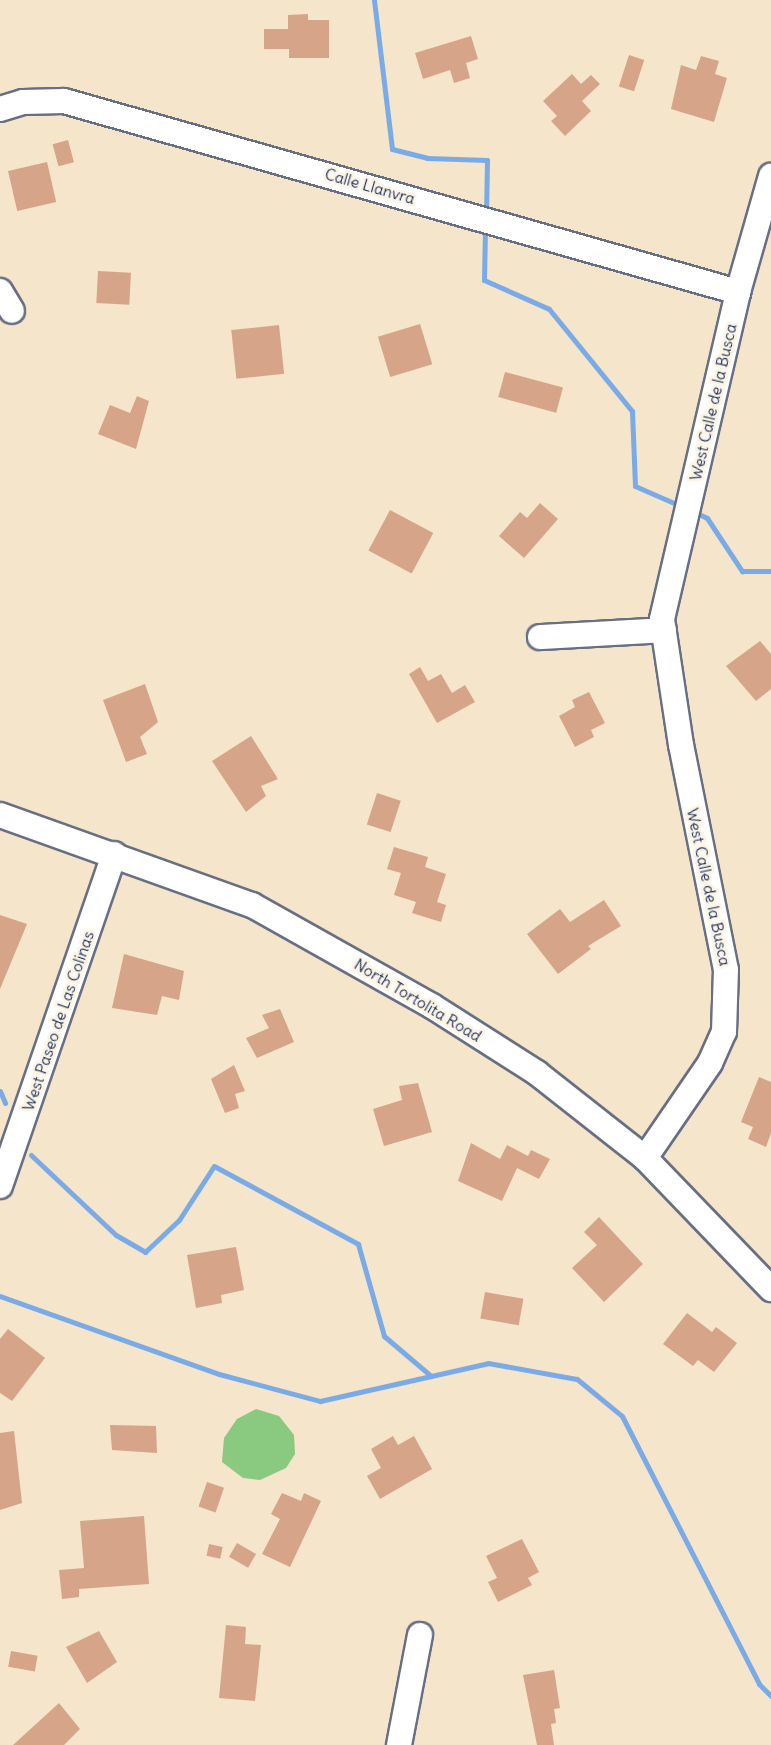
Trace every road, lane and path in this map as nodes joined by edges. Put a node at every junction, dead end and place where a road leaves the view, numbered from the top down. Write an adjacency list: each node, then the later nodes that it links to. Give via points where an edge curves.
1 (0, 109): 3 (street, Calle Llanvra, via 23,102 64,101)
2 (770, 184): 3 (street, West Calle de la Busca)
3 (738, 292): 4 (street, West Calle de la Busca, via 662,619)
4 (664, 630): 5 (street); 8 (street, West Calle de la Busca, via 681,745 726,970 724,1032 711,1063)
5 (540, 638)
6 (0, 814): 7 (street, North Tortolita Road)
7 (114, 854): 8 (street, North Tortolita Road, via 252,905 432,1006 537,1073); 9 (street, West Paseo de Las Colinas)
8 (645, 1158): 10 (street, North Tortolita Road)
9 (0, 1186)
10 (771, 1289)
11 (420, 1635): 12 (street)
12 (399, 1745)

